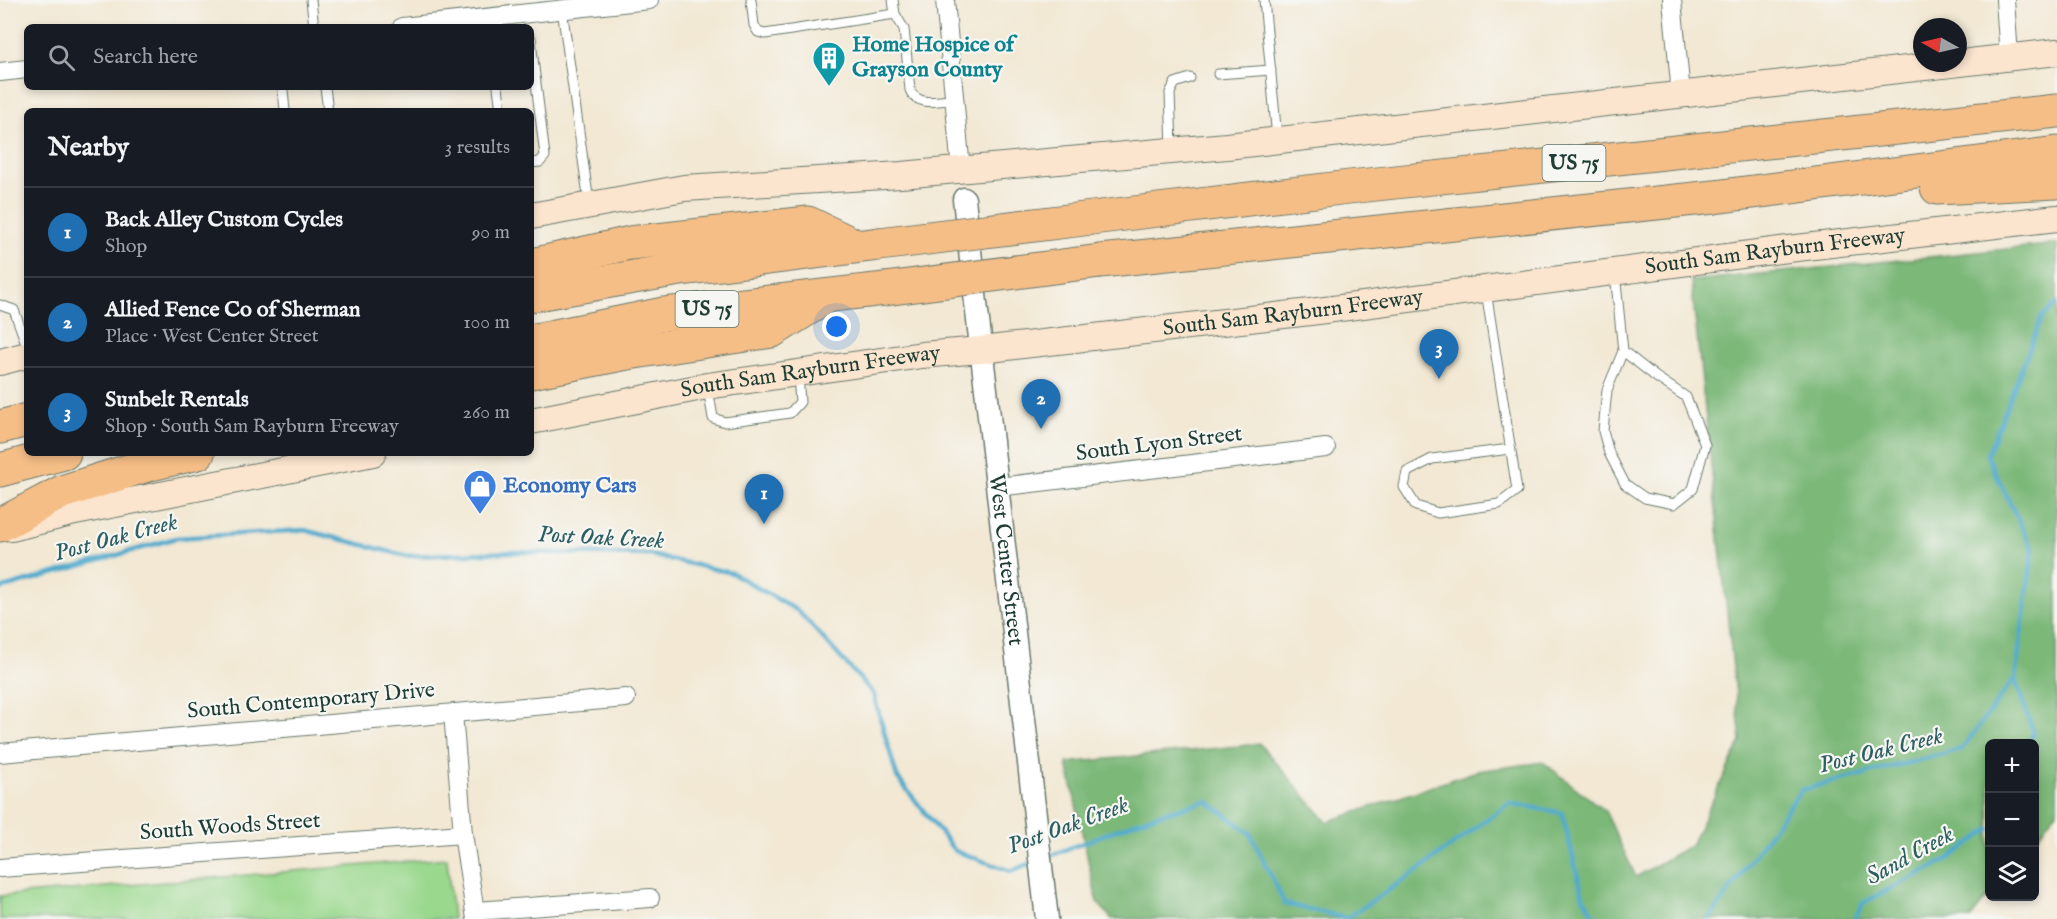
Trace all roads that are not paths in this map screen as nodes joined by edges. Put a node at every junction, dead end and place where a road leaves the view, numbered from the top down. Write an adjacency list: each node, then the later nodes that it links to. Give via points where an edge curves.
1 (311, 0): 11 (lane)
2 (649, 0): 9 (street)
3 (751, 0): 10 (lane, via 754,25 765,34)
4 (893, 0): 10 (lane)
5 (945, 0): 26 (street)
6 (1264, 0): 16 (lane)
7 (1672, 0): 24 (street)
8 (2005, 0): 14 (street)
9 (562, 9): 12 (street, via 529,17); 40 (lane)
10 (895, 14): 26 (lane, via 904,29 913,97 933,101)
11 (314, 24)
12 (440, 24)
13 (2057, 52): 14 (main road)
14 (2009, 57): 24 (main road)
15 (24, 69): 17 (street)
16 (1271, 70): 19 (lane); 32 (lane)
17 (0, 72)
18 (534, 74): 35 (lane, via 545,156)
19 (1218, 74)
20 (1190, 78): 33 (lane, via 1175,83 1170,93)
21 (283, 90): 27 (lane)
22 (325, 90): 28 (lane)
23 (498, 90): 29 (lane)
24 (1681, 94): 32 (main road)
25 (2057, 94): 31 (highway)
26 (954, 99): 36 (street)
27 (285, 108)
28 (328, 108)
29 (501, 108)
30 (2057, 111): 31 (highway, US 75)
31 (1864, 132): 43 (highway, US 75, bridge)
32 (1277, 140): 33 (main road)
33 (1172, 151): 36 (main road)
34 (2057, 153): 38 (highway, US 75)
35 (534, 163)
36 (961, 171): 40 (main road, via 684,189)
37 (2057, 182): 38 (highway)
38 (1714, 197): 48 (highway, US 75, bridge, via 1100,261)
39 (964, 199): 52 (street, West Center Street)
40 (589, 206): 41 (main road)
41 (534, 215)
42 (2057, 218): 45 (main road, South Sam Rayburn Freeway)
43 (867, 244): 44 (highway, via 808,223 630,243); 47 (highway, US 75, via 674,270)
44 (534, 264)
45 (1615, 271): 46 (main road, South Sam Rayburn Freeway); 53 (lane)
46 (1485, 289): 52 (main road, South Sam Rayburn Freeway); 63 (lane)
47 (534, 294)
48 (829, 296): 51 (highway, US 75, via 664,314); 56 (highway, via 772,331)
49 (0, 306): 50 (lane, via 14,310)
50 (24, 338)
51 (534, 340)
52 (981, 350): 57 (main road, South Sam Rayburn Freeway); 68 (street, West Center Street)
53 (1623, 351): 53 (lane, via 1686,397 1705,445 1693,489 1674,504 1645,498 1625,484 1609,453 1603,431 1607,390)
54 (24, 357): 55 (main road)
55 (0, 362)
56 (534, 371)
57 (798, 373): 58 (main road, South Sam Rayburn Freeway); 58 (lane, via 801,402 790,413 725,422 713,418)
58 (707, 386): 59 (main road, South Sam Rayburn Freeway)
59 (534, 420)
60 (24, 421): 61 (highway)
61 (0, 427)
62 (1326, 448): 68 (street, South Lyon Street)
63 (1510, 449): 63 (lane, via 1517,490 1499,504 1438,513 1416,506 1404,487 1407,472 1432,459)
64 (53, 456): 67 (highway)
65 (185, 456): 69 (highway, via 62,492)
66 (358, 456): 70 (main road, via 75,512)
67 (0, 470)
68 (998, 487): 78 (street, West Center Street)
69 (0, 525)
70 (0, 531)
71 (626, 698): 72 (street, South Contemporary Drive)
72 (453, 713): 73 (street, South Contemporary Drive); 74 (street)
73 (0, 753)
74 (463, 834): 75 (street, South Woods Street); 77 (street)
75 (0, 868)
76 (650, 898): 77 (street)
77 (476, 915)
78 (1047, 919)

